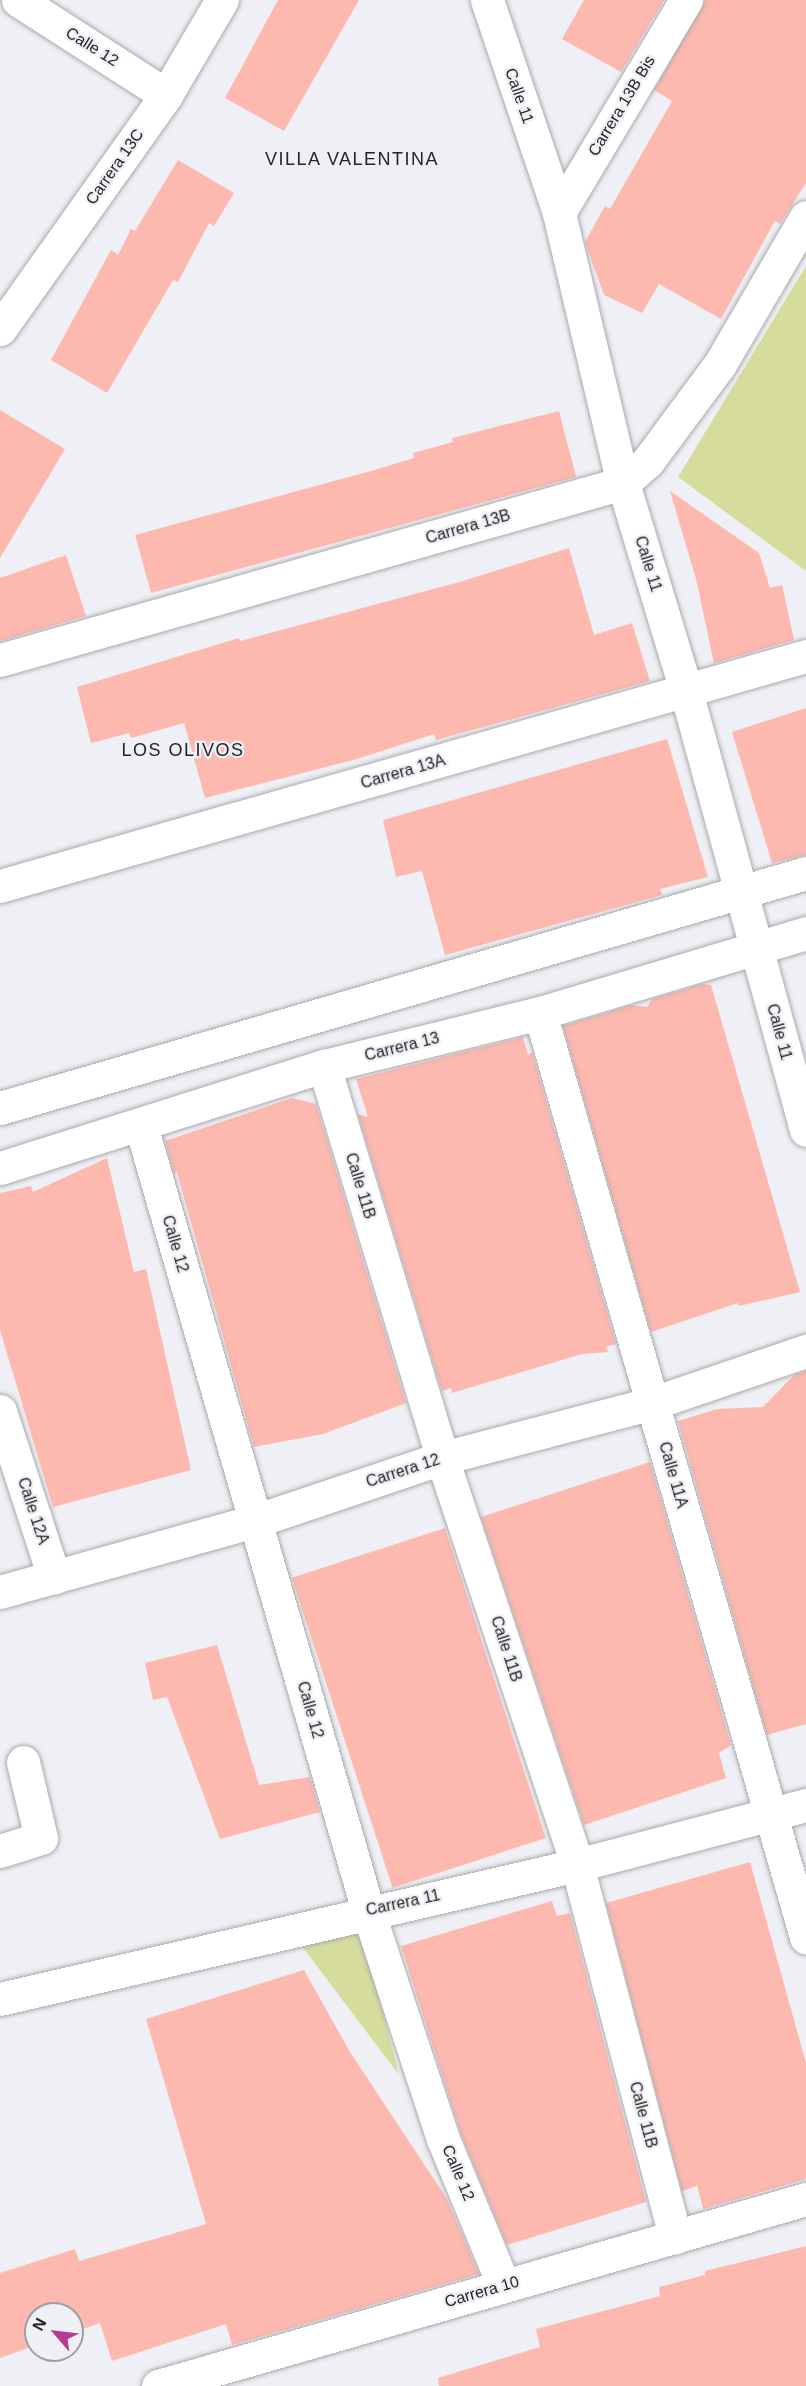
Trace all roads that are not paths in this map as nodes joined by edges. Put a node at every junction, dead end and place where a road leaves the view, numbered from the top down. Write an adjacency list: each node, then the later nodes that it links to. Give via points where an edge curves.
1 (18, 0): 5 (street, Calle 12)
2 (222, 0): 5 (street, Carrera 13C)
3 (487, 0): 6 (street, Calle 11)
4 (686, 0): 6 (street, Carrera 13B Bis)
5 (166, 94): 8 (street, Carrera 13C)
6 (559, 213): 9 (street, Calle 11)
7 (806, 217): 9 (street, Carrera 13B, via 720,364 648,461)
8 (0, 329)
9 (623, 483): 11 (street, Carrera 13B); 12 (street, Calle 11)
10 (806, 656): 12 (street, Carrera 13A)
11 (0, 660)
12 (686, 691): 14 (street, Carrera 13A); 15 (street, Calle 11)
13 (806, 873): 15 (street)
14 (0, 886)
15 (740, 892): 17 (street, Calle 11); 20 (street)
16 (806, 933): 17 (street, Carrera 13)
17 (755, 947): 18 (street, Carrera 13); 22 (street, Calle 11)
18 (540, 1013): 19 (street, Carrera 13); 25 (street, Calle 11A)
19 (324, 1066): 21 (street, Carrera 13); 27 (street, Calle 11B)
20 (0, 1108)
21 (141, 1126): 23 (street, Carrera 13); 28 (street, Calle 12)
22 (806, 1130)
23 (0, 1168)
24 (806, 1351): 25 (street, Carrera 12)
25 (653, 1403): 27 (street, Carrera 12); 33 (street, Calle 11A)
26 (0, 1411): 29 (street, Calle 12A)
27 (442, 1458): 28 (street, Carrera 12); 35 (street, Calle 11B)
28 (255, 1521): 29 (street, Carrera 12); 36 (street, Calle 12)
29 (54, 1577): 30 (street, Carrera 12)
30 (0, 1592)
31 (23, 1762): 34 (street, via 41,1838)
32 (806, 1805): 33 (street, Carrera 11)
33 (771, 1816): 35 (street, Carrera 11); 37 (street, Calle 11A)
34 (0, 1851)
35 (577, 1865): 36 (street, Carrera 11); 40 (street, Calle 11B)
36 (368, 1911): 38 (street, Carrera 11); 41 (street, Calle 12, via 443,2139)
37 (806, 1938)
38 (0, 1999)
39 (806, 2199): 40 (street, Carrera 10)
40 (675, 2236): 41 (street, Carrera 10)
41 (504, 2286): 42 (street, Carrera 10)
42 (158, 2386)

